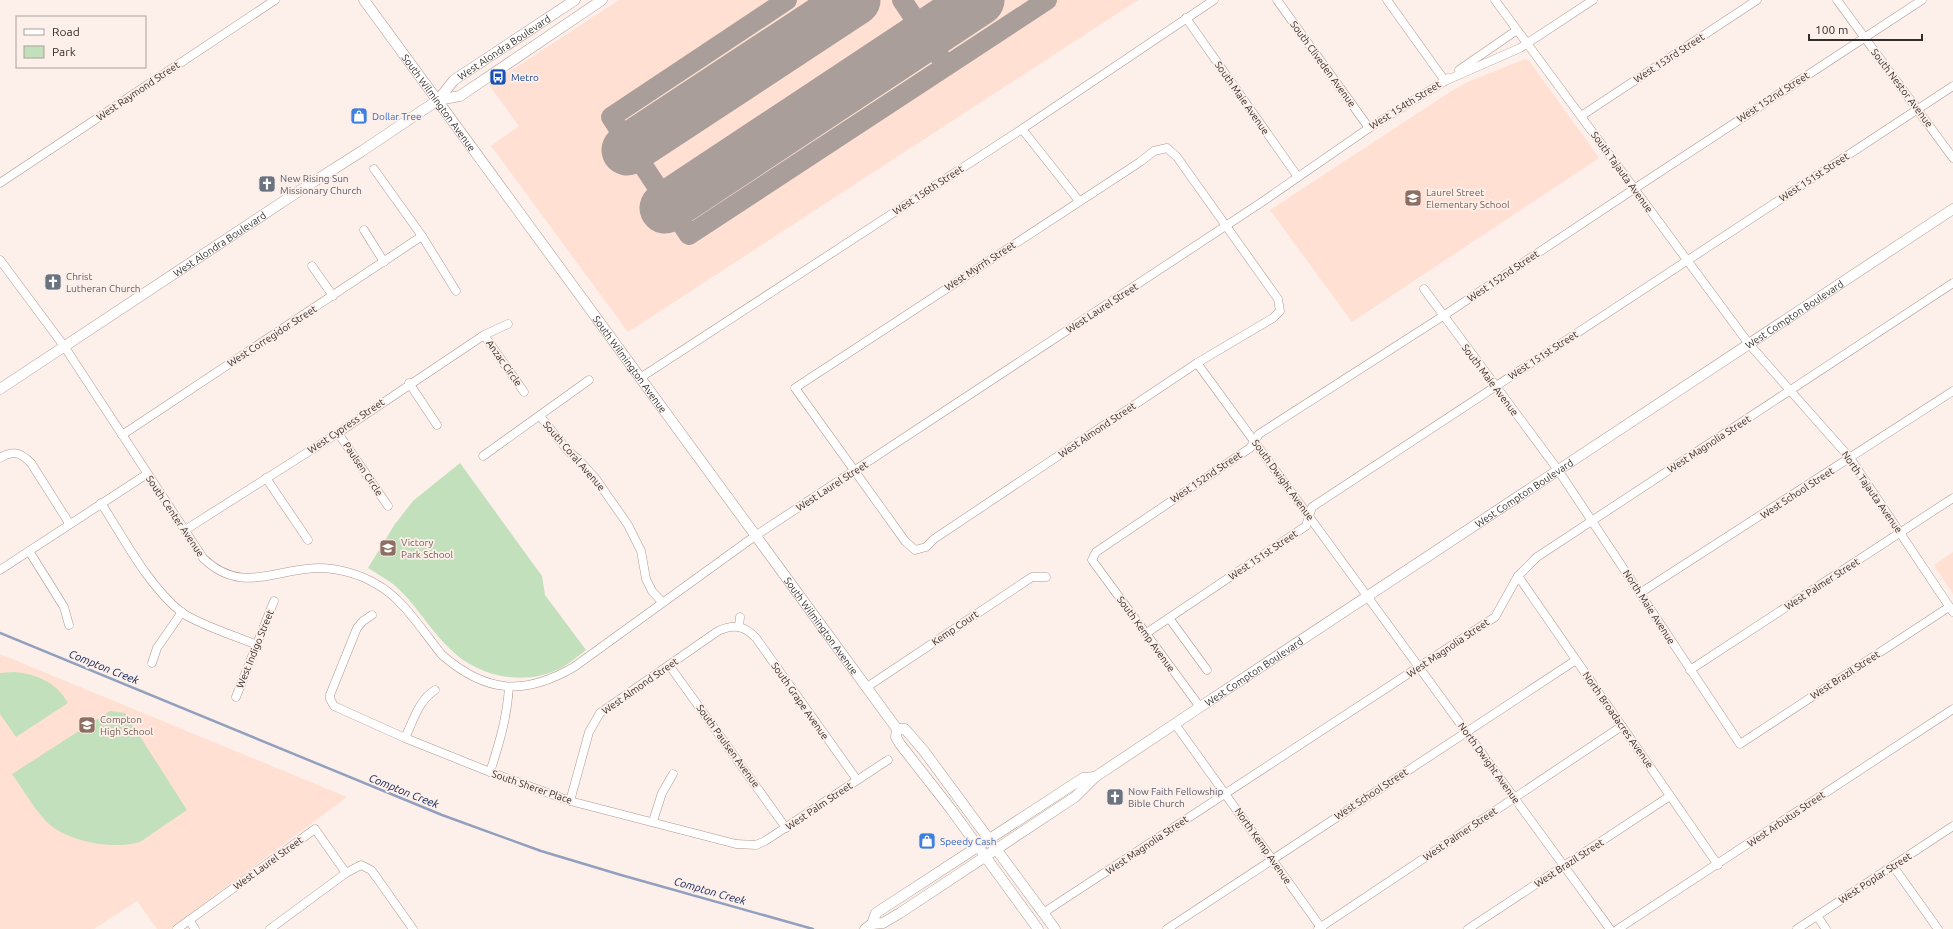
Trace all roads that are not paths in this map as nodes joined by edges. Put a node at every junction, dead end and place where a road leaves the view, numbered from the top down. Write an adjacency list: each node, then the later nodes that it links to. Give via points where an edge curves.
1 (275, 0): 27 (street, West Raymond Street)
2 (364, 0): 19 (main road, South Wilmington Avenue)
3 (575, 0): 19 (main road, West Alondra Boulevard, via 454,80)
4 (602, 0): 19 (main road, West Alondra Boulevard, via 460,96)
5 (1214, 0): 13 (street, West 156th Street)
6 (1277, 0): 22 (street, South Cliveden Avenue)
7 (1387, 0): 17 (street)
8 (1495, 0): 14 (street, South Tajauta Avenue)
9 (1593, 0): 16 (street, West 154th Street)
10 (1757, 0): 21 (street, West 153rd Street)
11 (1837, 0): 15 (street, South Nestor Avenue)
12 (1922, 0): 15 (street, West 152nd Street)
13 (1186, 18): 23 (street, West 156th Street); 26 (street, South Maie Avenue)
14 (1517, 30): 16 (street, South Tajauta Avenue); 17 (street)
15 (1865, 38): 20 (street, South Nestor Avenue); 28 (street, West 152nd Street)
16 (1527, 44): 17 (street, West 154th Street); 21 (street, South Tajauta Avenue)
17 (1444, 81): 22 (street, West 154th Street)
18 (1953, 86): 20 (street, West 151st Street)
19 (438, 100): 46 (main road, West Alondra Boulevard); 48 (main road, South Wilmington Avenue)
20 (1918, 109): 24 (street, South Nestor Avenue); 35 (street, West 151st Street)
21 (1581, 116): 28 (street, South Tajauta Avenue)
22 (1369, 128): 26 (street, West 154th Street)
23 (1022, 129): 29 (street); 48 (street, West 156th Street)
24 (1953, 158)
25 (374, 169): 33 (street)
26 (1298, 177): 31 (street, West 154th Street)
27 (0, 183)
28 (1634, 189): 35 (street, South Tajauta Avenue); 42 (street, West 152nd Street)
29 (1079, 201): 31 (street, West Myrrh Street, via 1154,151 1167,148 1177,157); 65 (street, West Myrrh Street, via 795,388)
30 (1953, 209): 45 (main road, West Compton Boulevard)
31 (1226, 226): 47 (street, West Almond Street, via 1278,299 1280,311 1273,318); 65 (street, West Laurel Street)
32 (364, 230): 36 (street)
33 (422, 236): 36 (street, West Corregidor Street); 40 (street)
34 (0, 260): 46 (street, South Center Avenue)
35 (1687, 260): 45 (street, South Tajauta Avenue); 51 (street, West 151st Street)
36 (384, 262): 41 (street, West Corregidor Street)
37 (312, 266): 41 (street)
38 (1953, 283): 53 (street, West Magnolia Street)
39 (1424, 289): 42 (street, South Maie Avenue)
40 (456, 291)
41 (333, 296): 59 (street, West Corregidor Street)
42 (1443, 316): 51 (street, South Maie Avenue); 60 (street, West 152nd Street, via 1259,434)
43 (508, 324): 44 (street, West Cypress Street)
44 (484, 335): 50 (street, West Cypress Street); 55 (street, Anzac Circle)
45 (1749, 344): 53 (street, North Tajauta Avenue); 64 (main road, West Compton Boulevard)
46 (64, 346): 52 (main road, West Alondra Boulevard); 59 (street, South Center Avenue)
47 (1197, 363): 60 (street, South Dwight Avenue); 65 (street, West Almond Street, via 926,547 915,550 905,541)
48 (640, 378): 76 (main road, South Wilmington Avenue)
49 (589, 380): 56 (street)
50 (409, 383): 57 (street); 58 (street, West Cypress Street)
51 (1495, 386): 64 (street, South Maie Avenue); 71 (street, West 151st Street, via 1312,507)
52 (0, 389)
53 (1790, 391): 63 (street, North Tajauta Avenue); 72 (street, West Magnolia Street)
54 (1953, 391): 63 (street, West School Street)
55 (524, 392)
56 (540, 416): 61 (street); 86 (street, South Coral Avenue, via 564,447 596,479 629,527 641,551 646,579)
57 (437, 425)
58 (338, 433): 67 (street, West Cypress Street); 70 (street, Paulsen Circle)
59 (122, 435): 66 (street, South Center Avenue)
60 (1255, 441): 71 (street, South Dwight Avenue); 79 (street, West 152nd Street, via 1250,448 1096,552)
61 (483, 456)
62 (0, 458): 73 (street, via 17,452 31,463)
63 (1850, 458): 75 (street, North Tajauta Avenue); 83 (street, West School Street)
64 (1558, 470): 72 (street, North Maie Avenue); 84 (main road, West Compton Boulevard)
65 (854, 472): 76 (street, West Laurel Street)
66 (146, 474): 69 (street); 74 (street, South Center Avenue)
67 (266, 478): 74 (street, West Cypress Street); 77 (street)
68 (1953, 498): 75 (street, West Palmer Street)
69 (101, 503): 73 (street); 88 (street, via 143,569)
70 (388, 506)
71 (1310, 516): 84 (street, South Dwight Avenue); 91 (street, West 151st Street, via 1306,526)
72 (1592, 520): 81 (street, West Magnolia Street, via 1537,557); 83 (street, North Maie Avenue)
73 (70, 523): 78 (street)
74 (185, 530): 102 (street, South Center Avenue, via 211,566 234,577 267,577 317,568 346,572 377,584 401,605 452,664 480,680)
75 (1900, 533): 87 (street, North Tajauta Avenue); 101 (street, West Palmer Street)
76 (755, 536): 86 (street, West Laurel Street); 103 (main road, South Wilmington Avenue)
77 (308, 540)
78 (29, 551): 80 (street); 92 (street, via 64,607)
79 (1092, 560): 94 (street, South Kemp Avenue)
80 (0, 570)
81 (1518, 576): 96 (street, North Broadacres Avenue); 99 (street, West Magnolia Street, via 1495,617)
82 (1046, 577): 103 (street, Kemp Court, via 1032,577)
83 (1640, 593): 101 (street, North Maie Avenue)
84 (1367, 597): 99 (street, North Dwight Avenue); 106 (main road, West Compton Boulevard)
85 (274, 601): 95 (street, West Indigo Street)
86 (662, 602): 102 (street, West Laurel Street, via 563,674)
87 (1951, 609): 113 (street, West Brazil Street)
88 (182, 612): 95 (street); 97 (street, via 157,648)
89 (372, 615): 112 (street, South Sherer Place, via 357,628 330,699 334,706 341,710)
90 (740, 617): 93 (street)
91 (1170, 618): 94 (street, West 151st Street); 100 (street)
92 (69, 624)
93 (739, 626): 98 (street, West Almond Street, via 726,627); 118 (street, South Grape Avenue, via 747,629 756,638)
94 (1145, 634): 106 (street, South Kemp Avenue)
95 (257, 645): 105 (street, West Indigo Street)
96 (1576, 660): 109 (street, North Broadacres Avenue); 111 (street, West School Street)
97 (152, 663)
98 (669, 665): 122 (street, West Almond Street, via 610,705 594,722); 125 (street, South Paulsen Avenue)
99 (1419, 667): 111 (street, North Dwight Avenue); 119 (street, West Magnolia Street)
100 (1207, 670)
101 (1690, 670): 113 (street, North Maie Avenue)
102 (509, 687): 115 (street, via 504,729)
103 (867, 687): 110 (main road, South Wilmington Avenue)
104 (435, 690): 112 (street, via 423,701)
105 (236, 697)
106 (1200, 707): 108 (main road, West Compton Boulevard)
107 (1953, 709): 132 (street, West Arbutus Street)
108 (1175, 724): 117 (main road, West Compton Boulevard); 119 (street, North Kemp Avenue)
109 (1622, 726): 120 (street, North Broadacres Avenue); 121 (street, West Palmer Street)
110 (897, 728): 126 (main road, South Wilmington Avenue, via 905,729); 128 (main road, South Wilmington Avenue, via 896,737 900,744)
111 (1467, 732): 121 (street, North Dwight Avenue); 131 (street, West School Street)
112 (405, 738): 115 (street, South Sherer Place)
113 (1740, 744)
114 (888, 760): 118 (street, West Palm Street)
115 (490, 772): 122 (street, South Sherer Place)
116 (673, 774): 123 (street, via 662,793)
117 (1095, 777): 126 (main road, West Compton Boulevard, via 1083,778); 129 (main road, West Compton Boulevard, via 1075,797)
118 (857, 780): 125 (street, West Palm Street)
119 (1225, 792): 131 (street, North Kemp Avenue); 136 (street, West Magnolia Street)
120 (1670, 796): 132 (street, North Broadacres Avenue); 133 (street, West Brazil Street)
121 (1515, 798): 133 (street, North Dwight Avenue); 140 (street, West Palmer Street)
122 (570, 801): 123 (street, South Sherer Place)
123 (653, 821): 127 (street, South Sherer Place)
124 (1953, 826): 134 (street, West Poplar Street)
125 (786, 828): 127 (street, West Palm Street, via 756,845)
126 (988, 838): 128 (main road, West Compton Boulevard); 129 (main road, South Wilmington Avenue)
127 (747, 845)
128 (977, 846): 130 (main road, South Wilmington Avenue); 139 (main road, West Compton Boulevard, via 876,913)
129 (996, 849): 130 (main road, West Compton Boulevard); 136 (main road, South Wilmington Avenue)
130 (985, 856): 139 (main road, West Compton Boulevard, via 884,923); 145 (main road, South Wilmington Avenue)
131 (1272, 859): 140 (street, North Kemp Avenue); 147 (street, West School Street)
132 (1718, 864): 150 (street, West Arbutus Street)
133 (1564, 866): 148 (street, West Brazil Street); 149 (street, North Dwight Avenue)
134 (1893, 866): 137 (street, West Poplar Street); 153 (street)
135 (346, 873): 138 (street, West Laurel Street, via 315,829); 143 (street); 144 (street, via 362,865 371,870)
136 (1043, 913): 146 (main road, South Wilmington Avenue)
137 (1817, 916): 151 (street, West Poplar Street); 152 (street)
138 (189, 920): 141 (street, West Laurel Street); 142 (street)
139 (869, 927)
140 (1320, 928)
141 (177, 929)
142 (195, 929)
143 (270, 929)
144 (413, 929)
145 (1038, 929)
146 (1055, 929)
147 (1167, 929)
148 (1468, 929)
149 (1610, 929)
150 (1618, 929)
151 (1797, 929)
152 (1826, 929)
153 (1938, 929)

